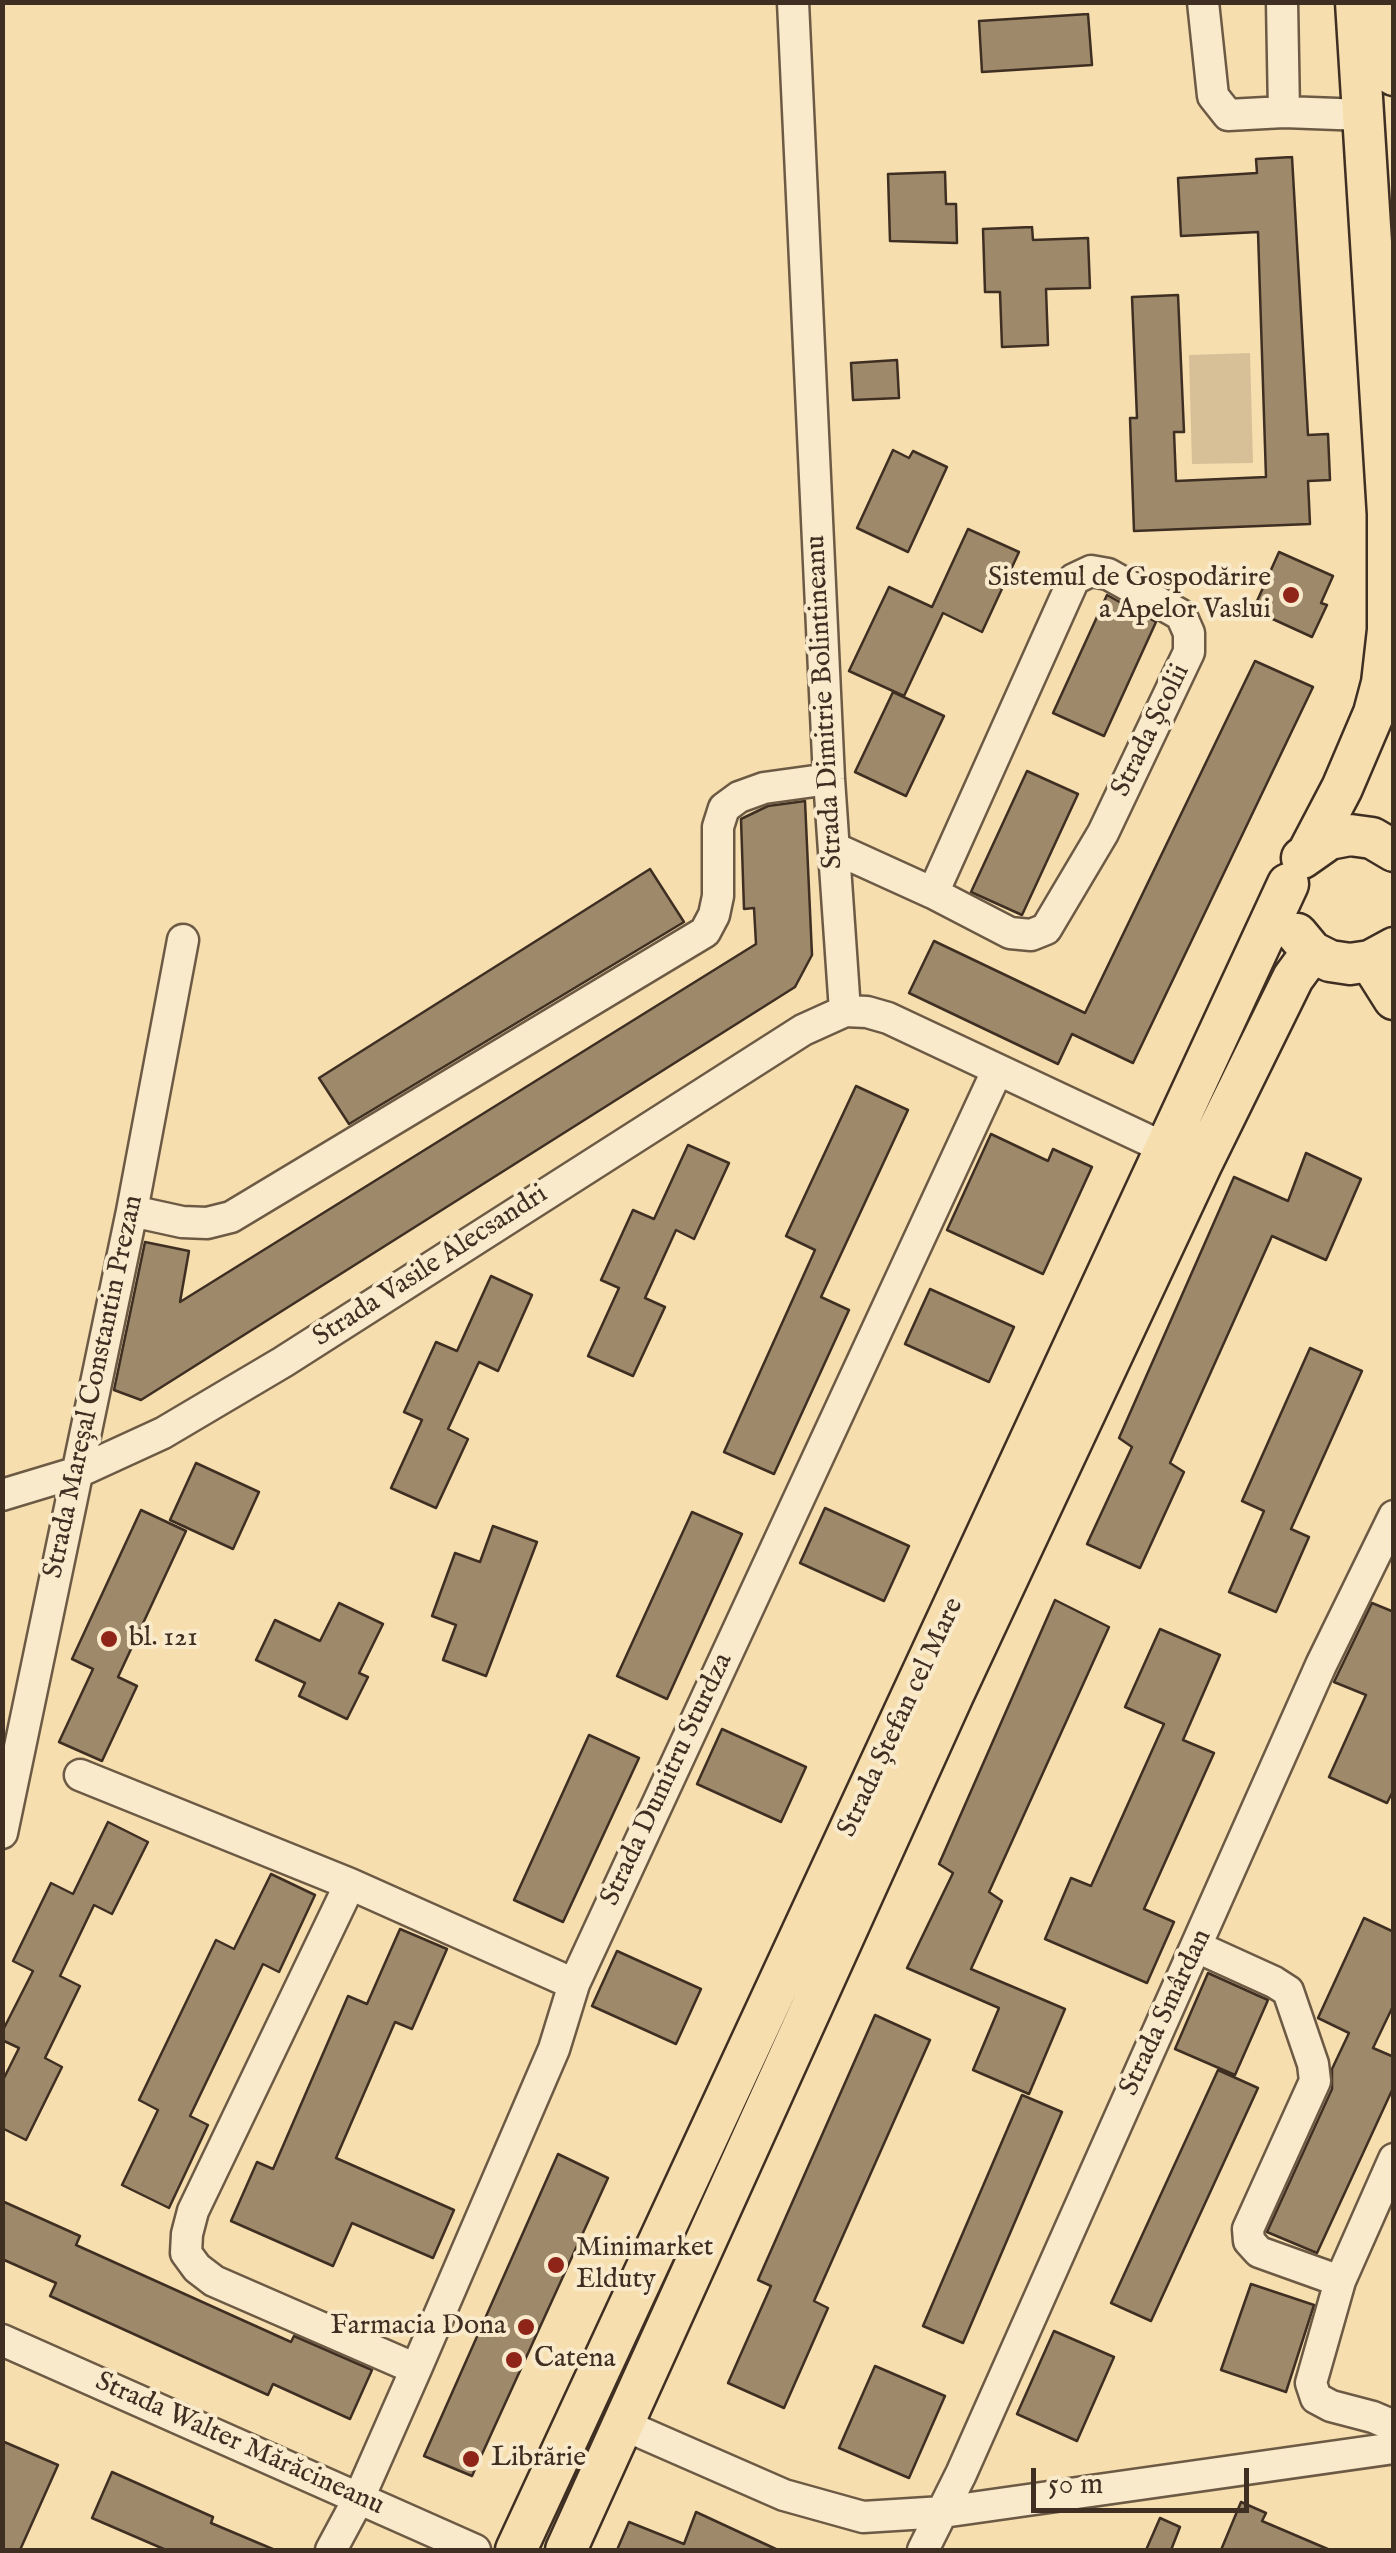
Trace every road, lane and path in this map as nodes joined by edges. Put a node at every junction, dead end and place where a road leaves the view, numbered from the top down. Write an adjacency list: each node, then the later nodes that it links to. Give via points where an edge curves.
1 (793, 2): 8 (street, Strada Dimitrie Bolintineanu)
2 (1202, 2): 6 (street, via 1214,96 1228,116)
3 (1282, 2): 6 (street)
4 (1382, 4): 5 (main road); 7 (main road)
5 (1394, 75)
6 (1284, 112): 7 (street)
7 (1364, 115): 10 (main road, via 1388,514 1388,630 1374,713)
8 (829, 779): 9 (street, Strada Dimitrie Bolintineanu); 22 (street, via 764,788 724,808 718,896 706,932 231,1216 182,1222)
9 (834, 848): 13 (street, Strada Școlii); 18 (street, Strada Dimitrie Bolintineanu)
10 (1310, 849): 11 (main road, via 1350,835); 12 (main road, Strada Ștefan cel Mare)
11 (1394, 851)
12 (1288, 884): 15 (main road, via 1290,922); 20 (main road, Strada Ștefan cel Mare)
13 (933, 893): 13 (street, Strada Școlii, via 1010,933 1046,929 1103,833 1190,652 1180,615 1108,574 1091,571 1074,579)
14 (183, 940): 22 (street, Strada Mareșal Constantin Prezan)
15 (1312, 952): 16 (main road, via 1340,962); 21 (main road, Strada Ștefan cel Mare)
16 (1382, 954): 17 (main road)
17 (1394, 999)
18 (845, 1011): 19 (street, via 888,1018); 23 (street, Strada Vasile Alecsandri, via 803,1030 266,1372 163,1433)
19 (997, 1071): 20 (street); 30 (street, Strada Dumitru Sturdza)
20 (1164, 1148): 21 (street); 42 (main road, Strada Ștefan cel Mare)
21 (1201, 1166): 35 (main road, Strada Ștefan cel Mare, via 937,1730)
22 (132, 1211): 23 (street, Strada Mareșal Constantin Prezan)
23 (78, 1472): 24 (street, Strada Vasile Alecsandri); 27 (street, Strada Mareșal Constantin Prezan)
24 (2, 1495)
25 (1394, 1516): 29 (street, Strada Smârdan)
26 (80, 1775): 28 (street)
27 (2, 1833)
28 (350, 1884): 30 (street); 34 (street, via 194,2211 186,2254 214,2281)
29 (1197, 1947): 32 (street, via 1288,1991 1314,2064 1315,2081 1248,2229 1249,2241 1259,2252); 39 (street, Strada Smârdan)
30 (574, 1984): 34 (street, Strada Dumitru Sturdza, via 554,2049)
31 (1394, 2159): 32 (street)
32 (1340, 2281): 36 (street, via 1311,2383 1316,2398)
33 (2, 2340): 38 (street, Strada Walter Mărăcineanu)
34 (416, 2369): 38 (street, Strada Dumitru Sturdza)
35 (624, 2425): 39 (street, via 821,2508 863,2517); 43 (main road, Strada Ștefan cel Mare)
36 (1394, 2426)
37 (1394, 2448): 39 (street)
38 (359, 2498): 40 (street, Strada Dumitru Sturdza); 41 (street, Strada Walter Mărăcineanu)
39 (943, 2512): 44 (street, Strada Smârdan)
40 (331, 2550)
41 (474, 2550)
42 (516, 2550)
43 (566, 2550)
44 (923, 2550)

